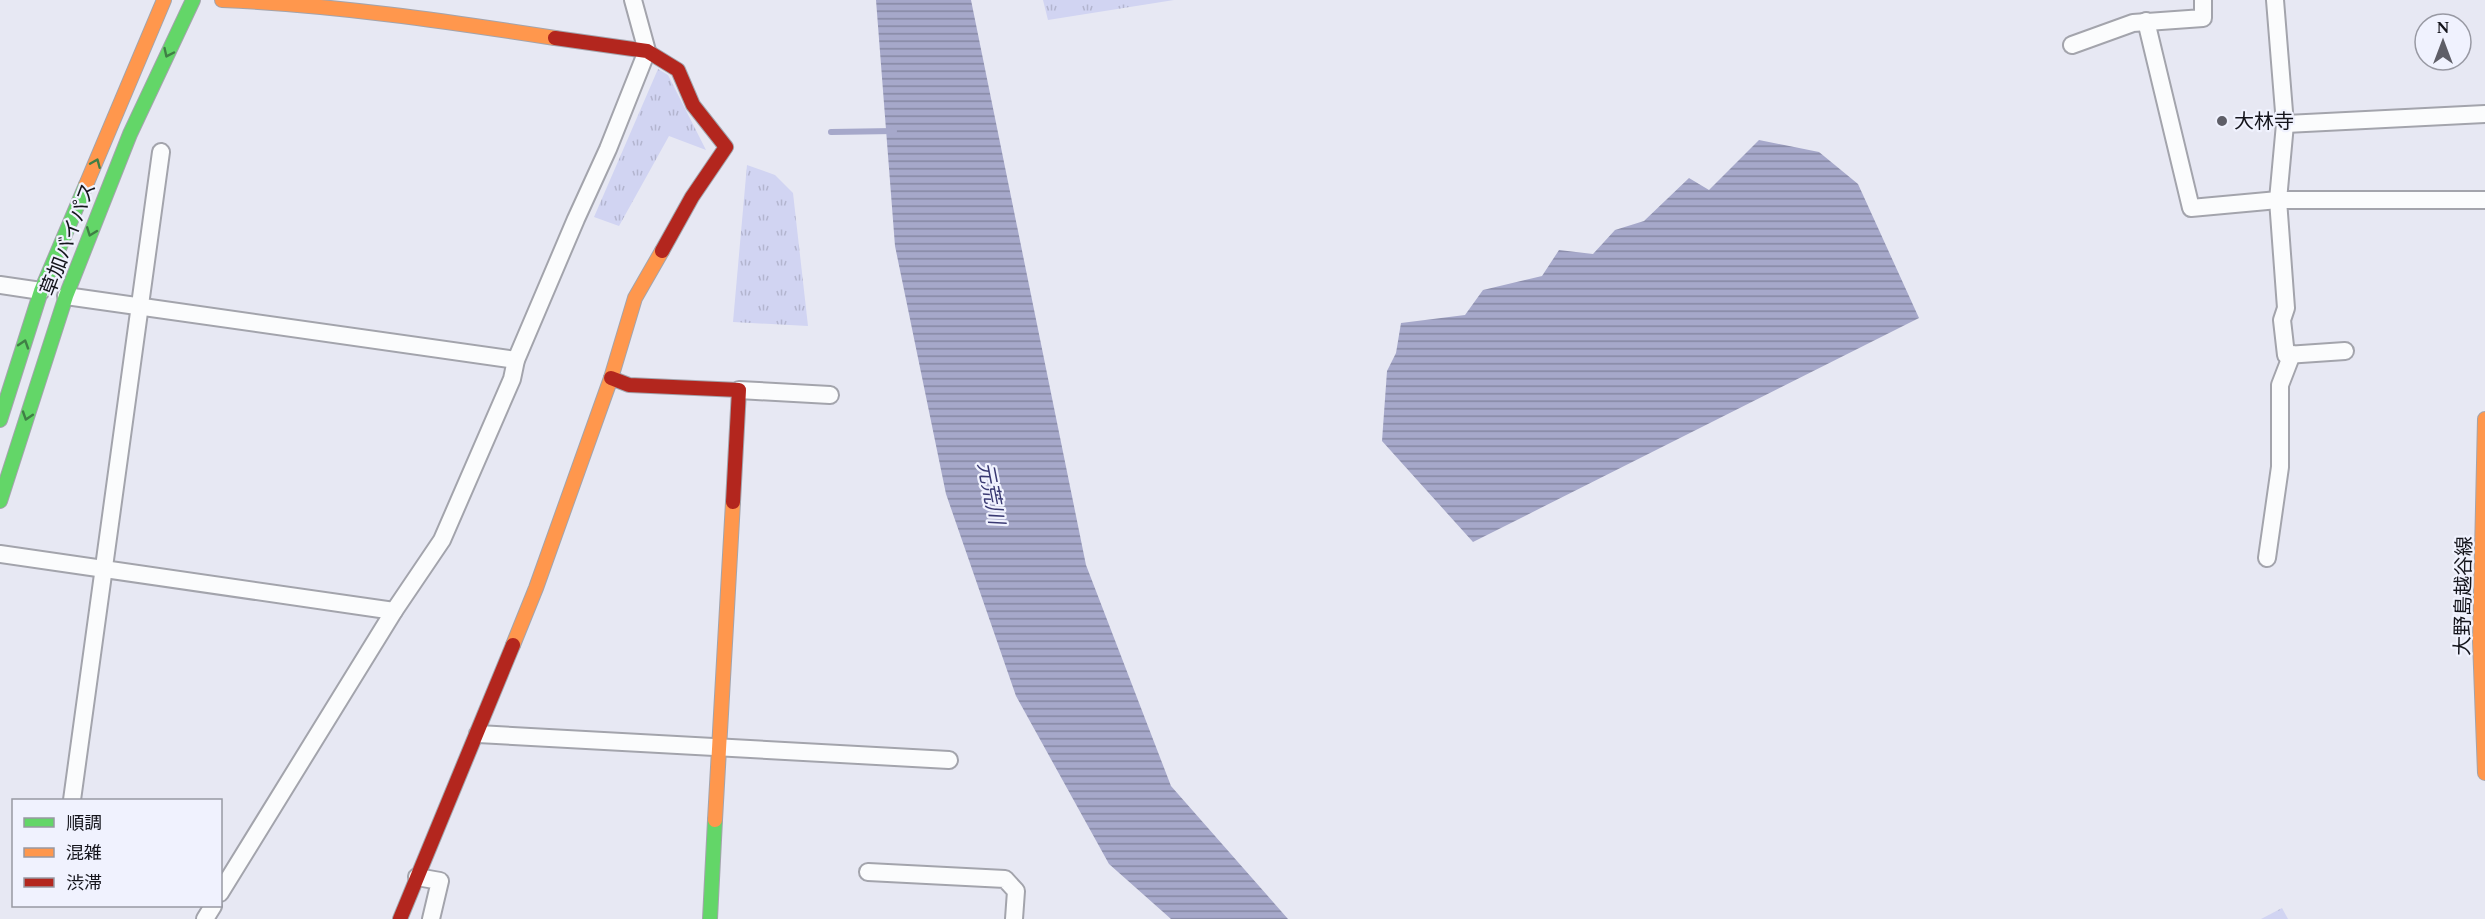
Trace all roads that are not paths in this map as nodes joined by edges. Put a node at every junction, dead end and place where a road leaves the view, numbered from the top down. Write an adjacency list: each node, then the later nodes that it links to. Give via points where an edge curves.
1 (164, 0): 16 (main road, 草加バイパス, one-way to 1)
2 (193, 0): 17 (main road, 草加バイパス, one-way to 17, via 130,134)
3 (222, 0): 9 (main road, via 442,21)
4 (633, 0): 9 (street)
5 (2203, 0): 7 (street, via 2204,18)
6 (2275, 0): 11 (street)
7 (2146, 21): 8 (street, via 2133,22); 13 (street, via 2191,208)
8 (2072, 45)
9 (646, 51): 21 (street); 22 (main road, via 678,70 693,105 726,147 692,197 635,298)
10 (2485, 114): 11 (street)
11 (2285, 124): 13 (street)
12 (161, 152): 18 (street)
13 (2278, 200): 14 (street); 20 (street, via 2286,308 2282,320 2286,355)
14 (2485, 200)
15 (0, 285): 16 (street)
16 (41, 291): 26 (main road, 草加バイパス, one-way to 16)
17 (66, 296): 18 (street); 27 (main road, 草加バイパス, one-way to 27)
18 (138, 306): 21 (street); 30 (street)
19 (2345, 351): 20 (street)
20 (2292, 354): 29 (street, via 2280,385 2280,467)
21 (516, 360): 32 (street, via 512,379 442,540)
22 (611, 378): 23 (main road, via 629,385); 34 (main road, via 536,588)
23 (738, 390): 24 (street); 35 (main road)
24 (830, 395)
25 (2485, 419): 31 (main road, 大野島越谷線)
26 (0, 420)
27 (0, 501)
28 (0, 554): 30 (street)
29 (2267, 558)
30 (104, 569): 32 (street); 38 (street)
31 (2483, 608): 33 (main road, 大野島越谷線)
32 (394, 611): 41 (street)
33 (2483, 698): 37 (main road, 大野島越谷線)
34 (478, 734): 35 (street); 40 (main road)
35 (719, 746): 36 (street); 44 (main road)
36 (949, 760)
37 (2485, 773)
38 (72, 799)
39 (868, 872): 45 (street, via 1005,879 1016,891)
40 (417, 877): 42 (main road); 43 (street, via 440,881)
41 (222, 890)
42 (400, 919)
43 (431, 919)
44 (710, 919)
45 (1014, 919)

